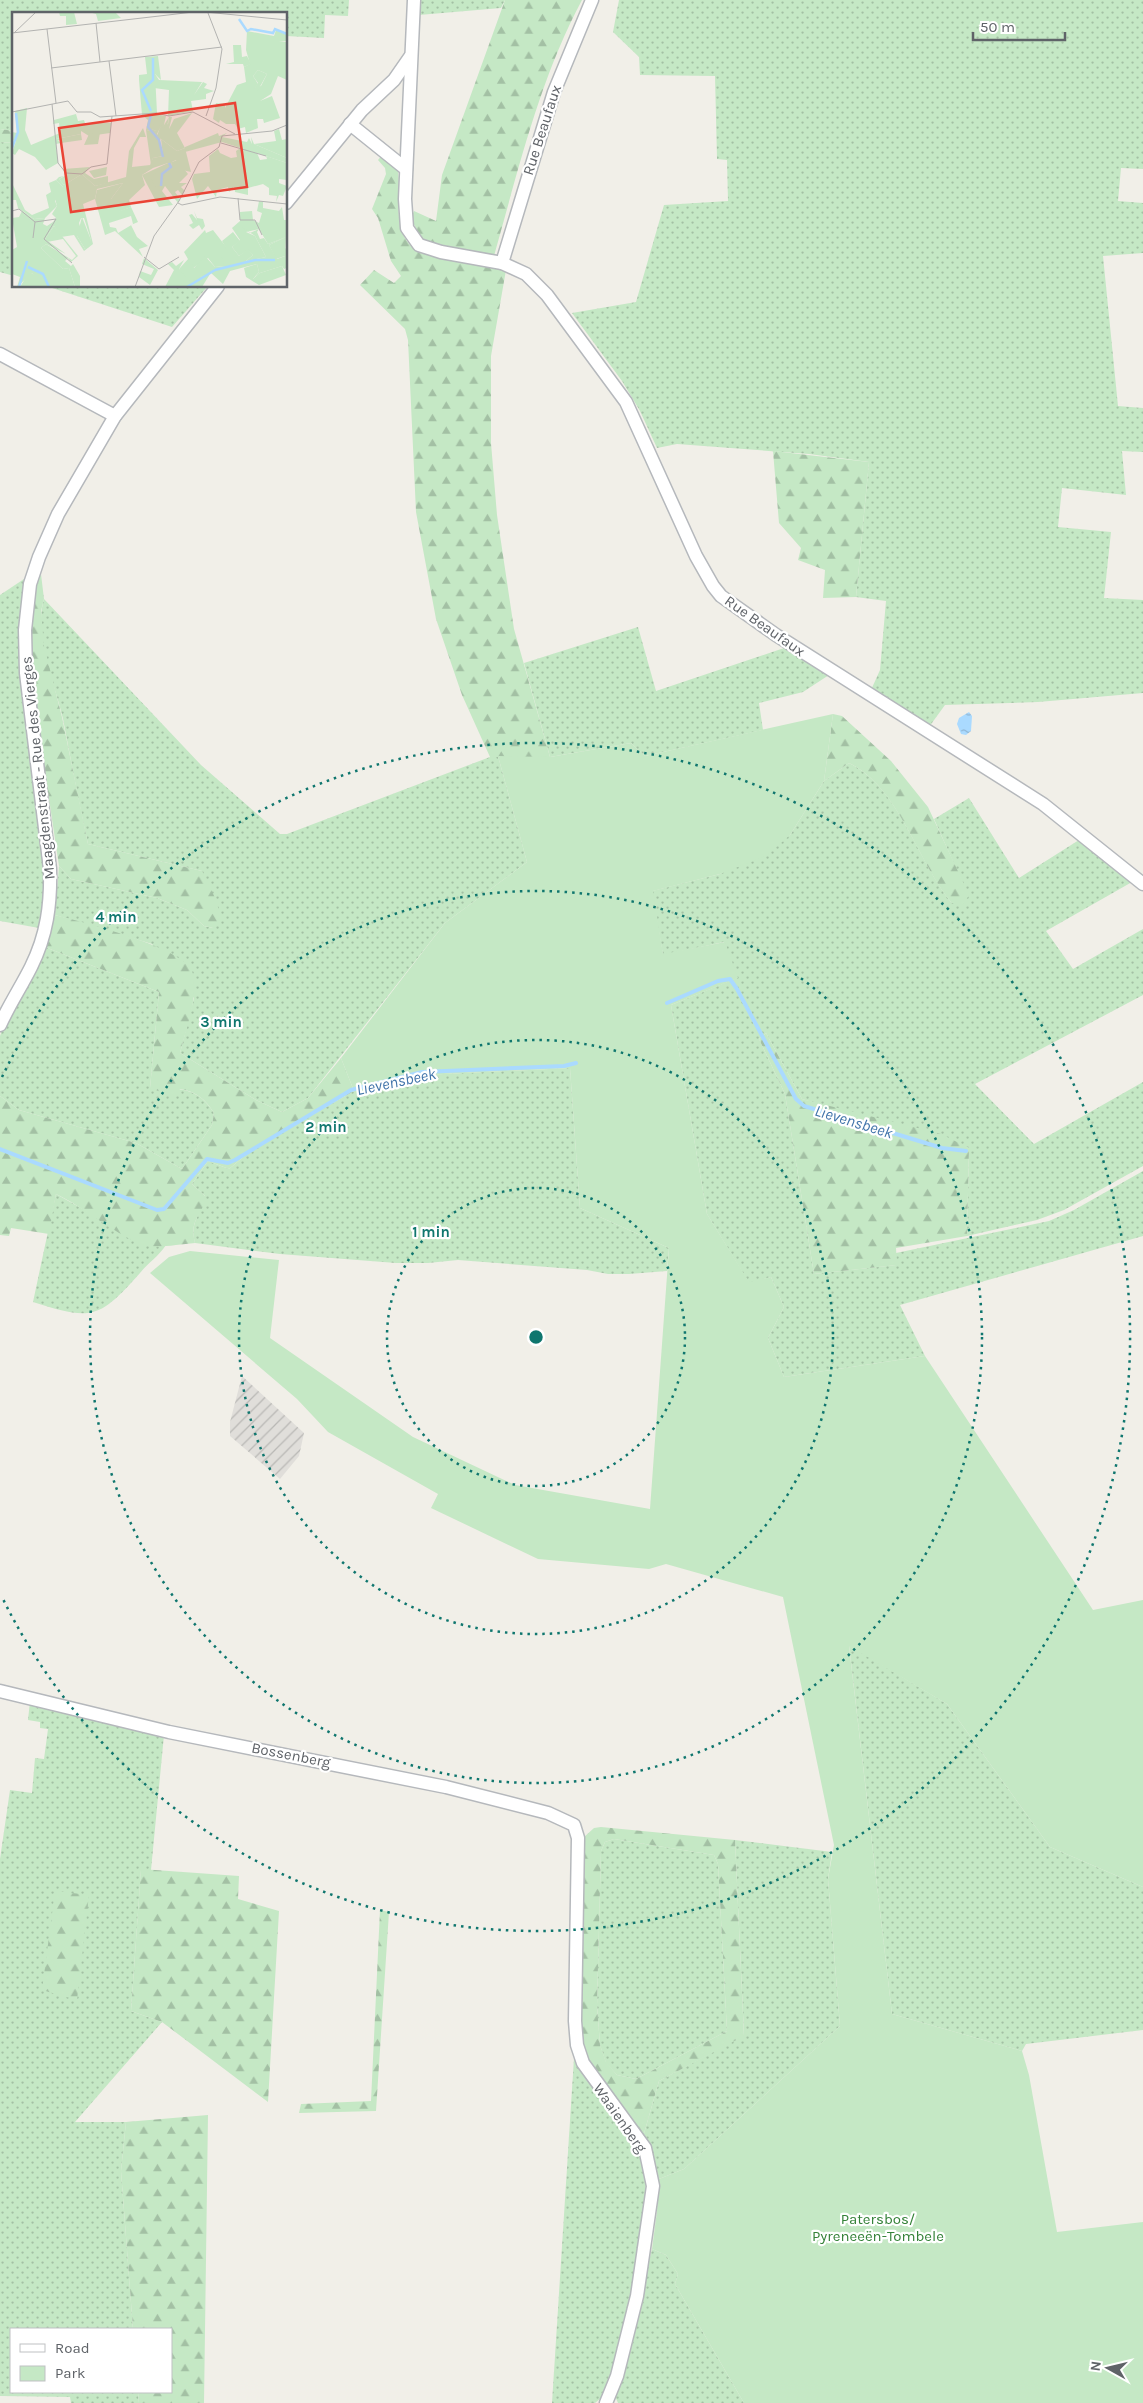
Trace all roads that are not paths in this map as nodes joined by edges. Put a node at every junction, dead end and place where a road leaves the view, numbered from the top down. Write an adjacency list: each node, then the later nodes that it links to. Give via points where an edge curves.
1 (414, 0): 3 (street, Rue Beaufaux)
2 (592, 0): 7 (street, Rue Beaufaux, via 554,92)
3 (411, 55): 4 (street, via 394,80); 5 (street, Rue Beaufaux)
4 (350, 124): 5 (street); 6 (street)
5 (406, 169): 7 (street, Rue Beaufaux, via 407,228 420,245 441,252)
6 (288, 201)
7 (497, 261): 11 (street, Rue Beaufaux, via 526,274 547,296 616,387 633,414 696,556 721,596 776,635 1043,804)
8 (216, 288): 10 (street, Maagdenstraat - Rue des Vierges)
9 (0, 354): 10 (street)
10 (116, 416): 12 (street, Maagdenstraat - Rue des Vierges, via 58,514 30,584 25,630 26,673 50,869 50,906 42,943)
11 (1143, 884)
12 (0, 1025)
13 (0, 1692): 14 (street, Bossenberg, via 169,1732 342,1765 509,1803 560,1817)
14 (577, 1830): 15 (street, Waaienberg, via 577,2045 592,2078 644,2148 653,2186 638,2296 617,2376)
15 (606, 2403)

